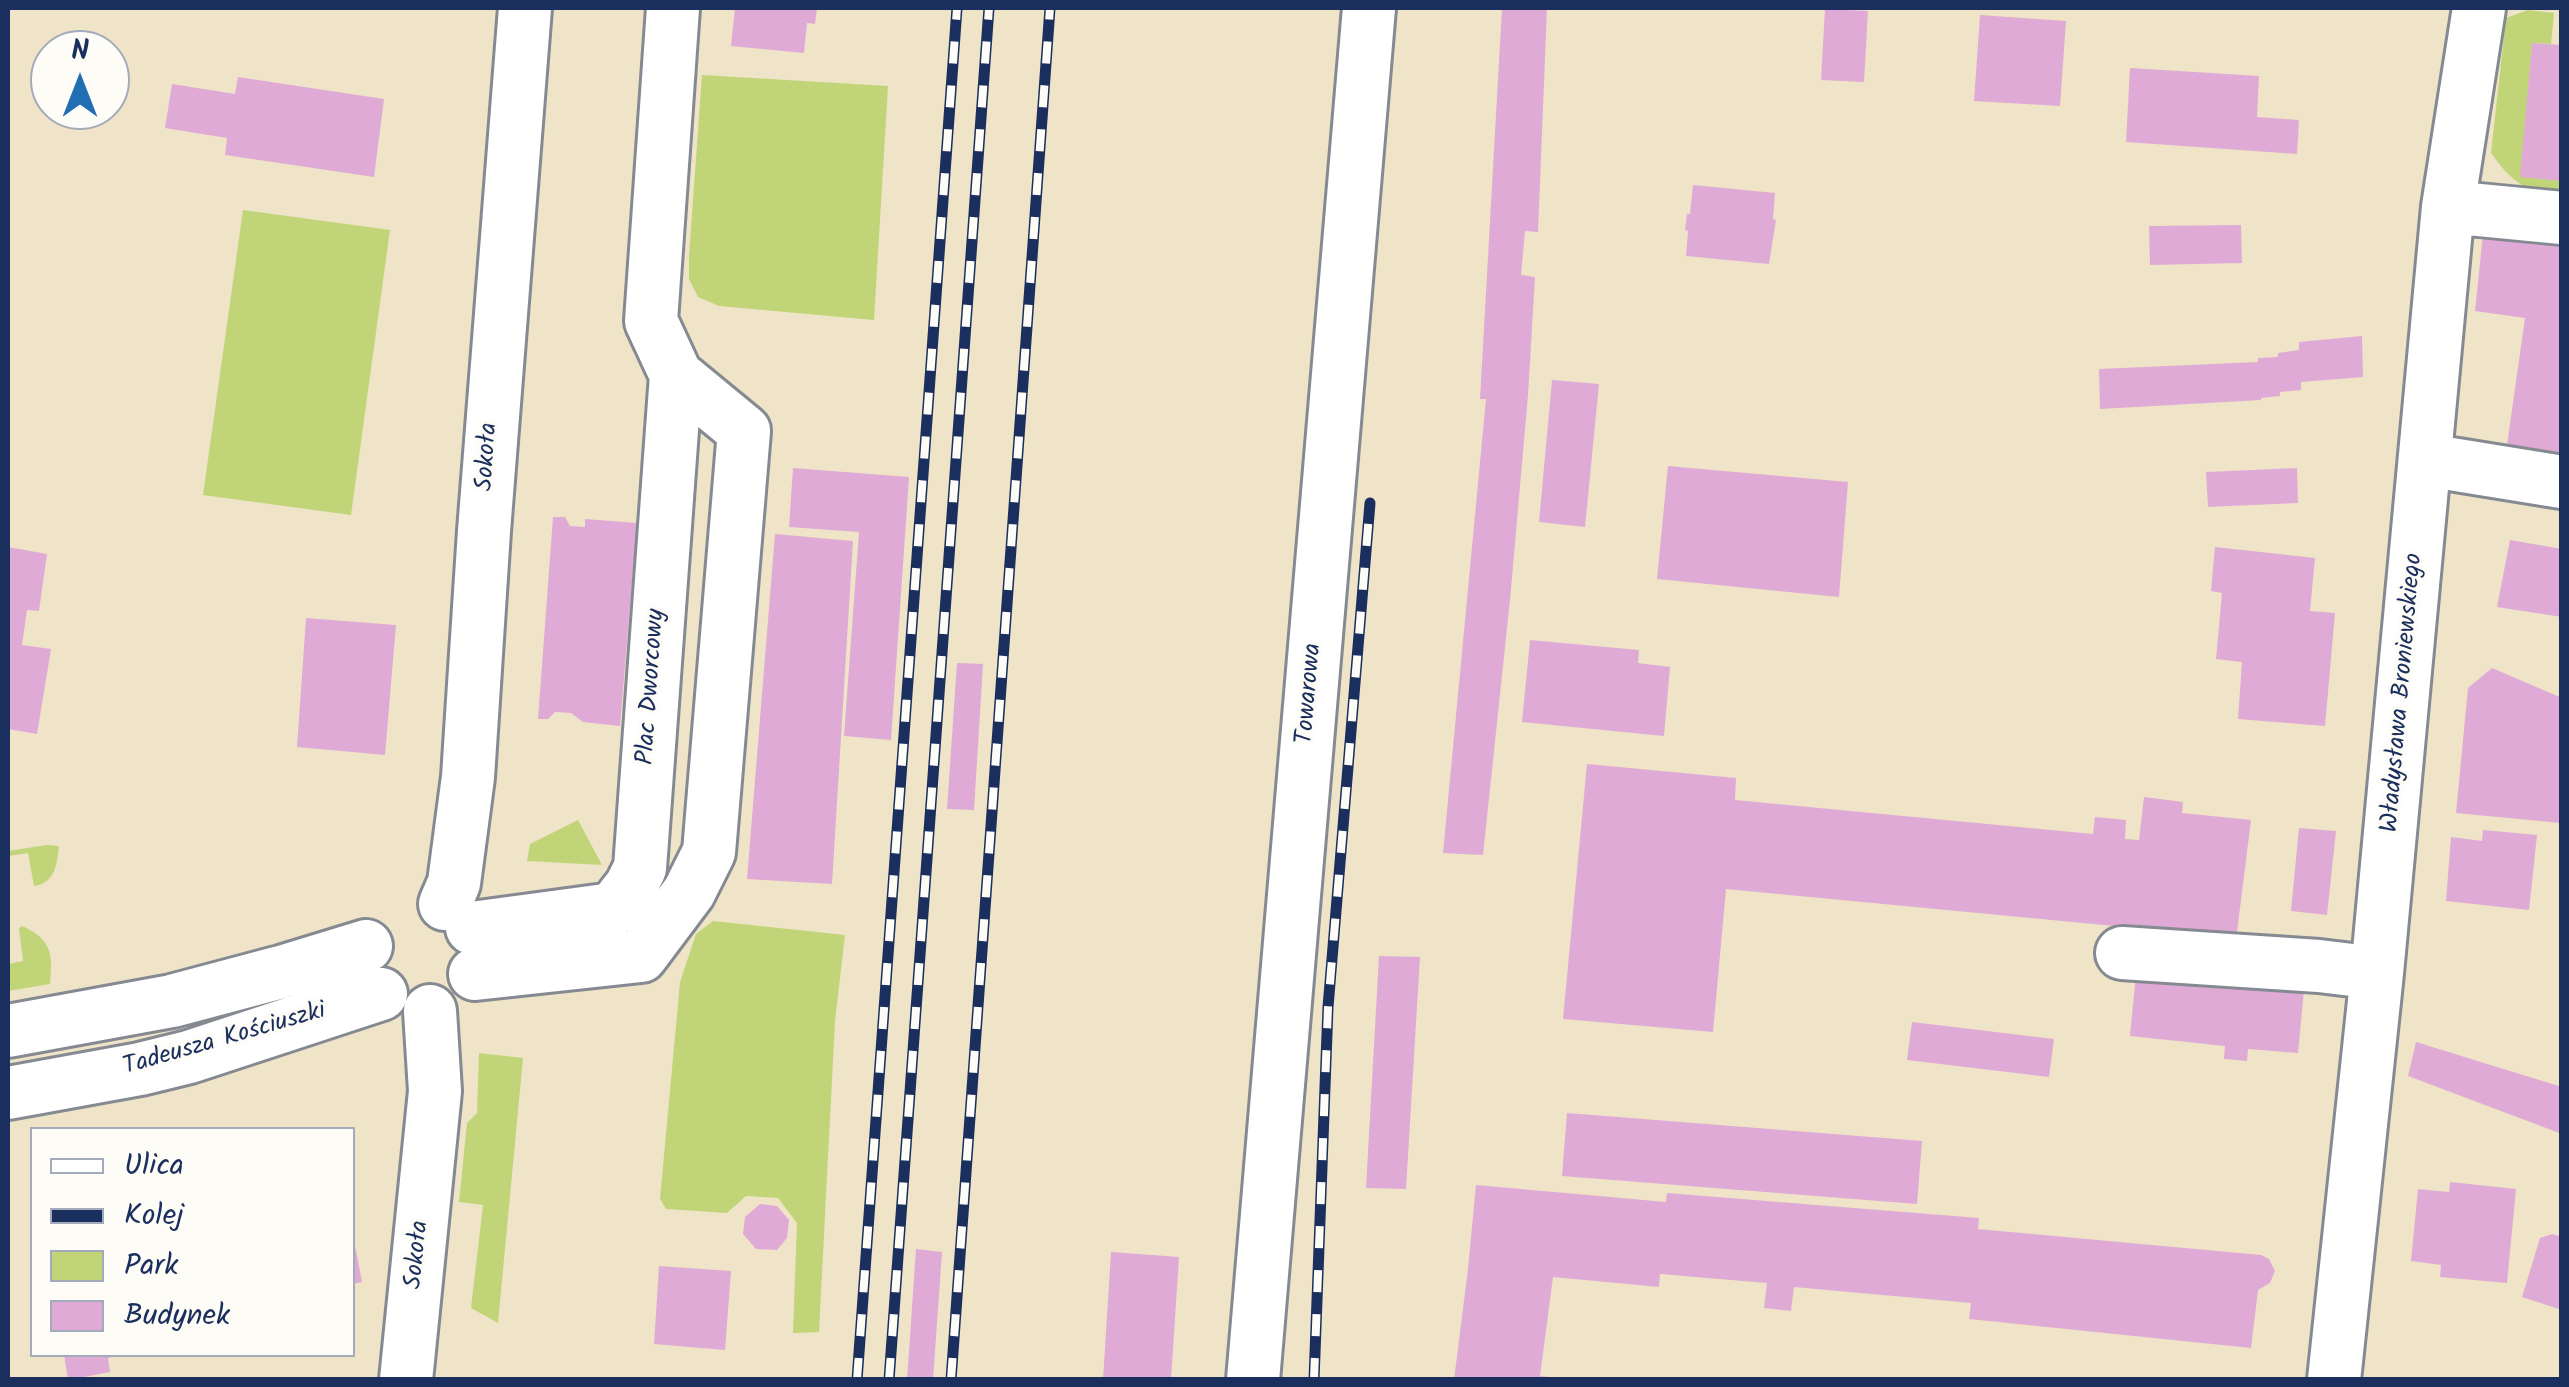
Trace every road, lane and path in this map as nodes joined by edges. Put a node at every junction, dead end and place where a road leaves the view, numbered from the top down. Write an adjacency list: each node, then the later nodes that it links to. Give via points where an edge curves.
1 (525, 8): 10 (street, Sokoła, via 468,777 454,883)
2 (673, 8): 7 (street, Plac Dworcowy, via 650,321)
3 (1369, 8): 17 (street, Towarowa)
4 (2479, 8): 5 (street, Władysława Broniewskiego)
5 (2448, 206): 6 (street); 8 (street, Władysława Broniewskiego)
6 (2562, 218)
7 (676, 375): 10 (street, Plac Dworcowy, via 640,868 614,909); 10 (street, via 744,431 709,852 689,892 641,956)
8 (2426, 460): 9 (street); 12 (street, Władysława Broniewskiego)
9 (2562, 482)
10 (464, 935): 13 (street, via 468,988 458,999 444,1007); 13 (street, via 428,899 394,906 372,930)
11 (2122, 953): 12 (street)
12 (2377, 974): 18 (street, Władysława Broniewskiego)
13 (392, 984): 14 (street, Tadeusza Kościuszki, via 172,1000); 15 (street, Tadeusza Kościuszki, via 189,1057); 16 (street, Sokoła, via 435,1091)
14 (8, 1030)
15 (8, 1093)
16 (407, 1369)
17 (1253, 1380)
18 (2334, 1380)

